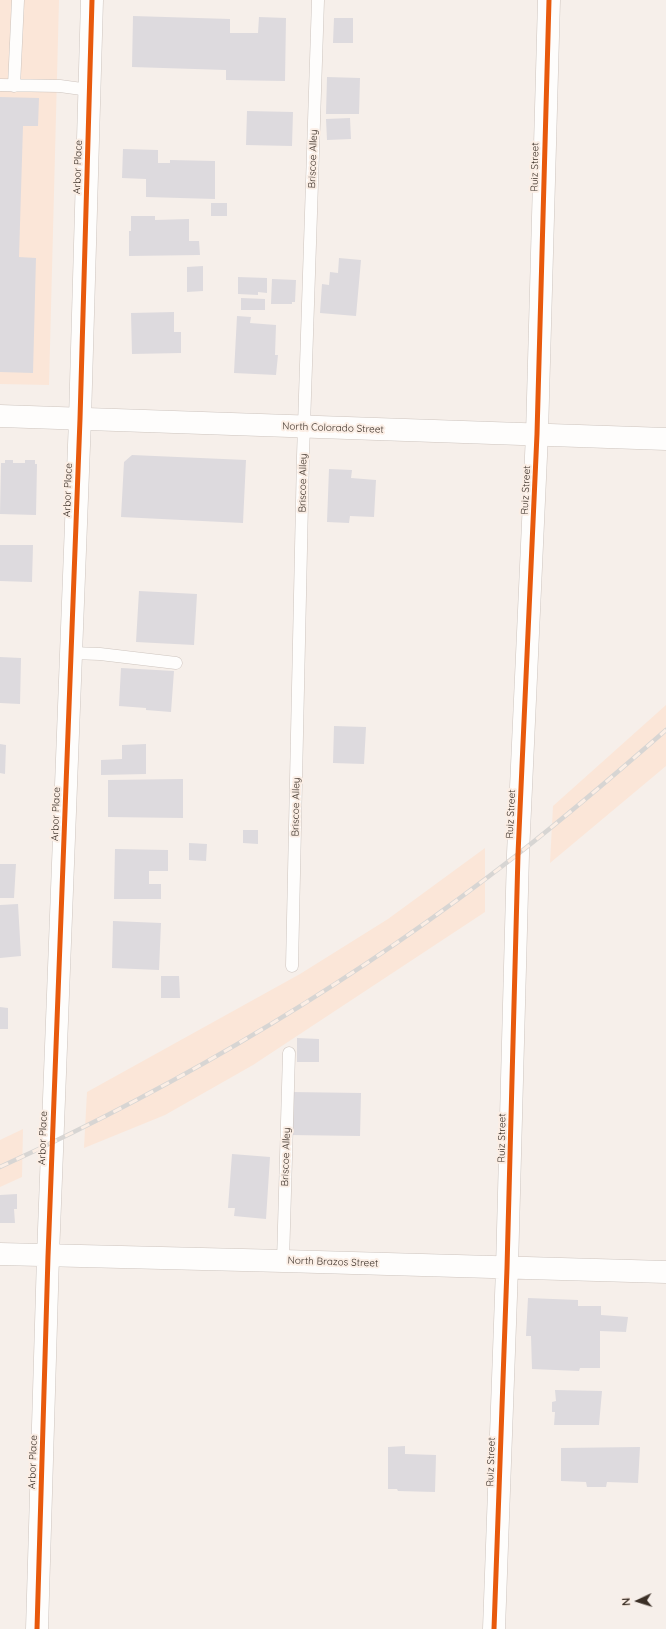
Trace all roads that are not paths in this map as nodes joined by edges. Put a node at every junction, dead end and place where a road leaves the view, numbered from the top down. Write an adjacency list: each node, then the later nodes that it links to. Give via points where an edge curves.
1 (18, 0): 6 (lane)
2 (92, 0): 7 (street, Arbor Place)
3 (318, 0): 10 (lane, Briscoe Alley)
4 (549, 0): 11 (street, Ruiz Street)
5 (0, 85): 6 (lane)
6 (14, 86): 7 (lane, via 60,86)
7 (89, 90): 9 (street, Arbor Place)
8 (0, 416): 9 (street, North Colorado Street)
9 (80, 419): 10 (street, North Colorado Street); 13 (street, Arbor Place)
10 (304, 427): 11 (street, North Colorado Street); 15 (lane, Briscoe Alley)
11 (537, 434): 12 (street, North Colorado Street); 20 (street, Ruiz Street, via 518,854)
12 (666, 439)
13 (72, 653): 14 (lane); 18 (street, Arbor Place)
14 (176, 663)
15 (292, 966)
16 (289, 1053): 19 (lane, Briscoe Alley)
17 (0, 1254): 18 (street, North Brazos Street)
18 (48, 1256): 19 (street, North Brazos Street); 22 (street, Arbor Place)
19 (283, 1261): 20 (street, North Brazos Street)
20 (507, 1268): 21 (street, North Brazos Street); 23 (street, Ruiz Street)
21 (666, 1272)
22 (37, 1629)
23 (494, 1629)

